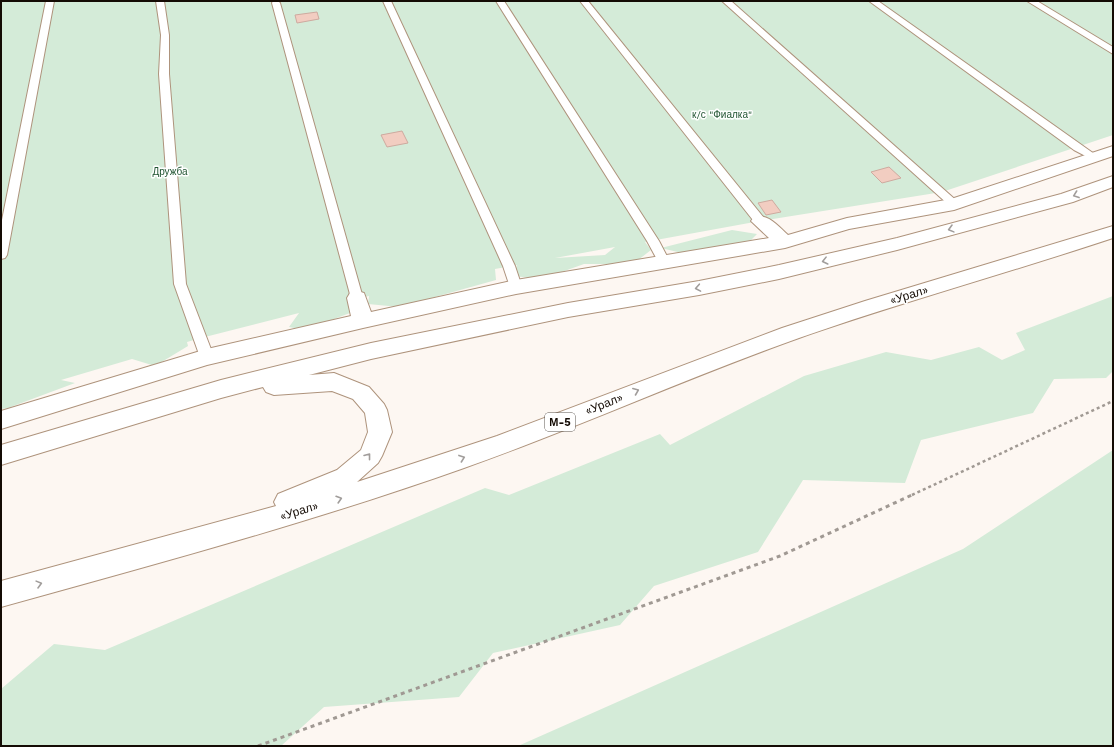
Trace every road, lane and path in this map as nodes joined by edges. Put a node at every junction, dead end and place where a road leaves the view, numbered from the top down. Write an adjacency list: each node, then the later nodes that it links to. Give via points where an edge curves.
1 (50, 1): 19 (lane)
2 (160, 1): 24 (lane, via 166,34 164,74 180,284)
3 (387, 1): 21 (lane, via 509,266)
4 (500, 1): 20 (lane)
5 (584, 1): 16 (lane)
6 (726, 1): 15 (lane)
7 (873, 1): 12 (lane)
8 (1030, 1): 10 (lane)
9 (276, 3): 22 (lane)
10 (1113, 51)
11 (1113, 152): 12 (main road)
12 (1095, 158): 15 (main road)
13 (1113, 166): 15 (main road, via 970,208)
14 (1113, 182): 25 (main road, one-way to 25, via 1068,198 905,242 779,272 495,325 371,351)
15 (954, 204): 18 (main road, via 848,224)
16 (760, 221): 18 (main road)
17 (1113, 232): 29 (main road, «Урал» / М-5, one-way to 17, via 458,460 541,430 659,382 838,317)
18 (785, 242): 20 (main road)
19 (1, 255)
20 (664, 262): 21 (main road)
21 (516, 287): 23 (main road)
22 (357, 298): 23 (main road)
23 (363, 320): 24 (main road)
24 (207, 357): 27 (main road)
25 (221, 389): 28 (main road); 29 (main road, one-way to 25, via 346,477 370,456 380,432 376,410 361,393 334,382)
26 (1113, 400): 31 (path, via 780,556)
27 (1, 420)
28 (1, 455)
29 (183, 546): 30 (main road, «Урал» / М-5, one-way to 29)
30 (1, 594)
31 (258, 746)

